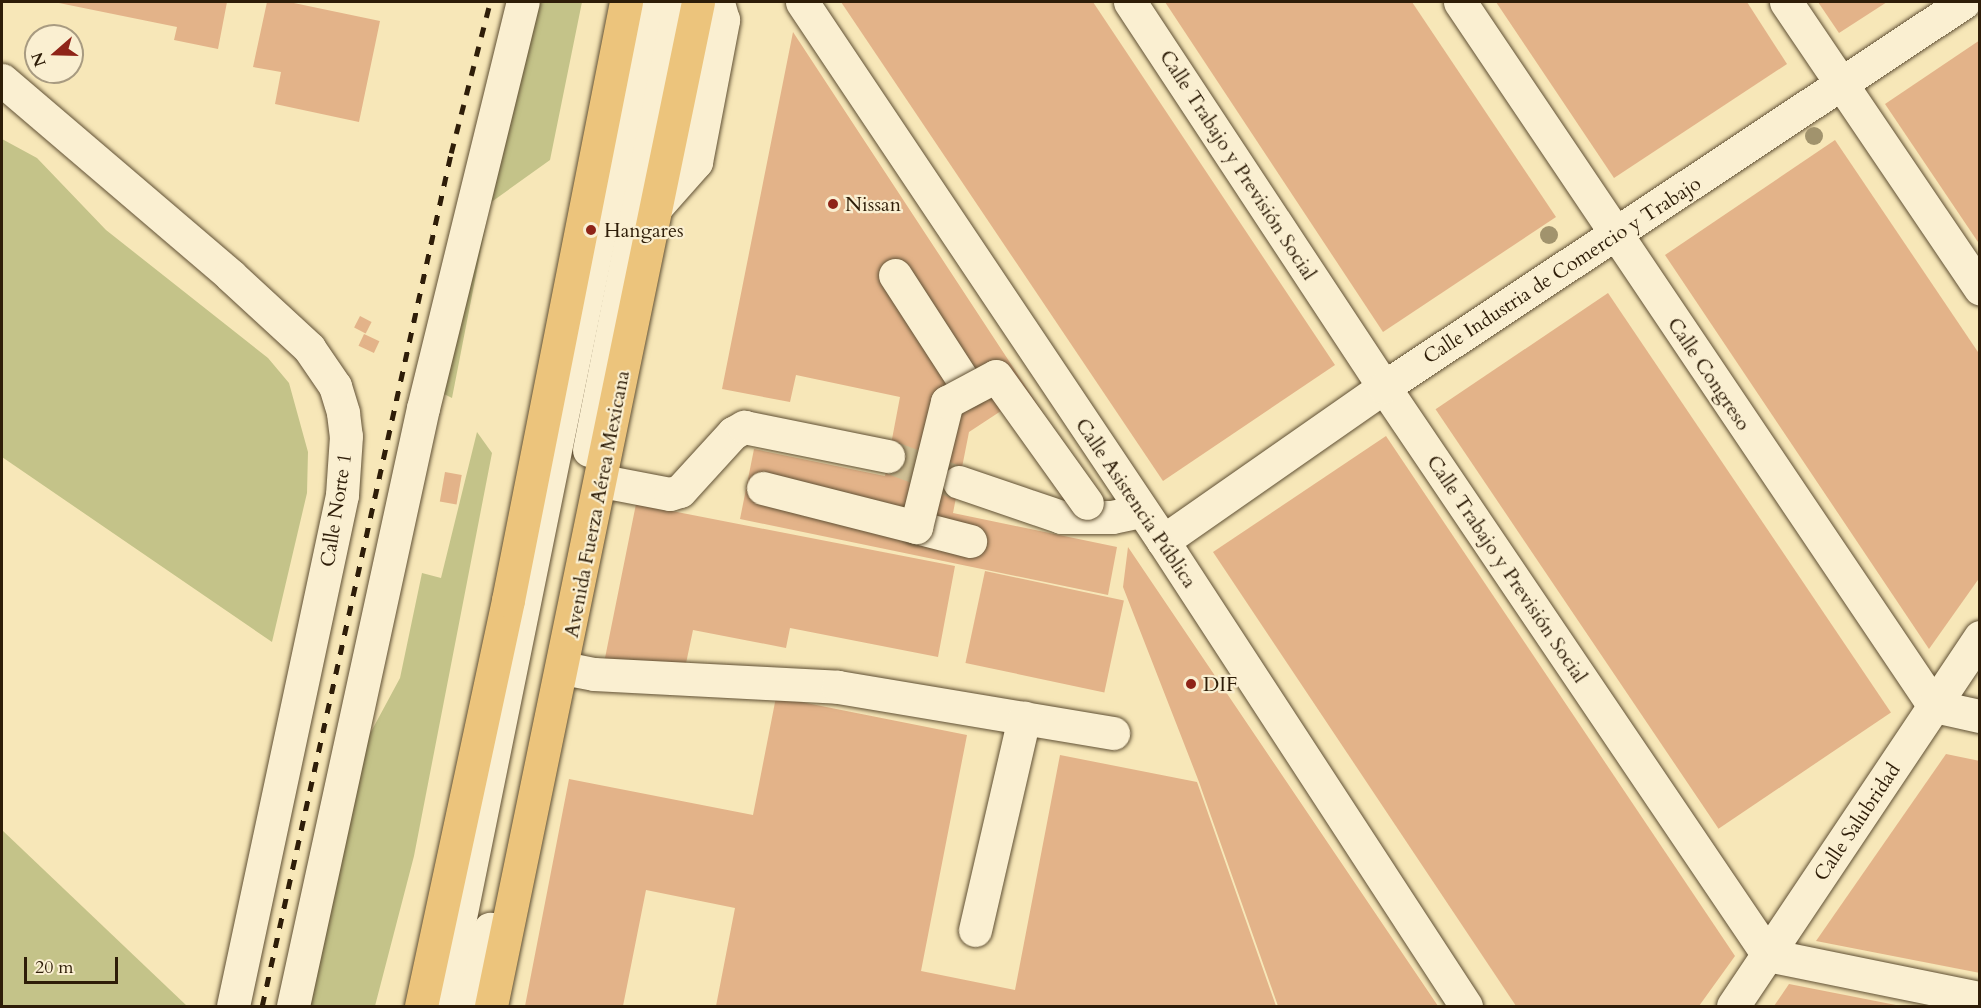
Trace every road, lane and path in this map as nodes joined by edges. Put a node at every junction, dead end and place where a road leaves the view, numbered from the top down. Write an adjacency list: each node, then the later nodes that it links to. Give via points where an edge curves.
1 (523, 2): 39 (street, via 423,408)
2 (626, 2): 40 (main road, via 508,600)
3 (646, 2): 41 (street)
4 (678, 2): 42 (street, via 545,672)
5 (698, 2): 14 (main road, Avenida Fuerza Aérea Mexicana)
6 (718, 2): 14 (street, via 723,20 696,162)
7 (802, 2): 25 (street, Calle Asistencia Pública)
8 (1130, 2): 18 (street, Calle Trabajo y Previsión Social)
9 (1460, 2): 15 (street, Calle Congreso)
10 (1786, 2): 13 (street)
11 (1964, 2): 13 (street, Calle Industria de Comercio y Trabajo)
12 (2, 80): 38 (street, Calle Norte 1, via 230,275 309,348 335,386 343,413 346,436 342,495)
13 (1842, 86): 15 (street, Calle Industria de Comercio y Trabajo); 17 (street)
14 (657, 206): 21 (main road, Avenida Fuerza Aérea Mexicana)
15 (1615, 236): 18 (street, Calle Industria de Comercio y Trabajo); 31 (street, Calle Congreso)
16 (895, 275): 19 (street)
17 (1980, 289)
18 (1384, 387): 28 (street, Calle Industria de Comercio y Trabajo); 36 (street, Calle Trabajo y Previsión Social)
19 (968, 388): 24 (street, bridge, via 996,376); 26 (street, bridge, via 947,402)
20 (888, 456): 21 (street, via 744,427 733,433 680,491 670,494)
21 (602, 481): 30 (main road, Avenida Fuerza Aérea Mexicana)
22 (959, 482): 24 (street, via 1061,518)
23 (763, 488): 26 (street, bridge)
24 (1092, 510): 25 (street)
25 (1141, 511): 28 (street, Calle Asistencia Pública)
26 (916, 527): 27 (street)
27 (970, 541)
28 (1163, 541): 44 (street, Calle Asistencia Pública)
29 (1980, 637): 31 (street, Calle Salubridad)
30 (563, 668): 33 (street, via 594,674 838,687); 43 (main road, Avenida Fuerza Aérea Mexicana)
31 (1934, 706): 32 (street); 36 (street, Calle Salubridad)
32 (1980, 716)
33 (1024, 718): 34 (street); 35 (street)
34 (1113, 733)
35 (975, 930)
36 (1768, 955): 37 (street); 45 (street, Calle Salubridad)
37 (1980, 998)
38 (232, 1006)
39 (293, 1006)
40 (421, 1006)
41 (442, 1006)
42 (474, 1006)
43 (491, 1006)
44 (1466, 1006)
45 (1733, 1006)

